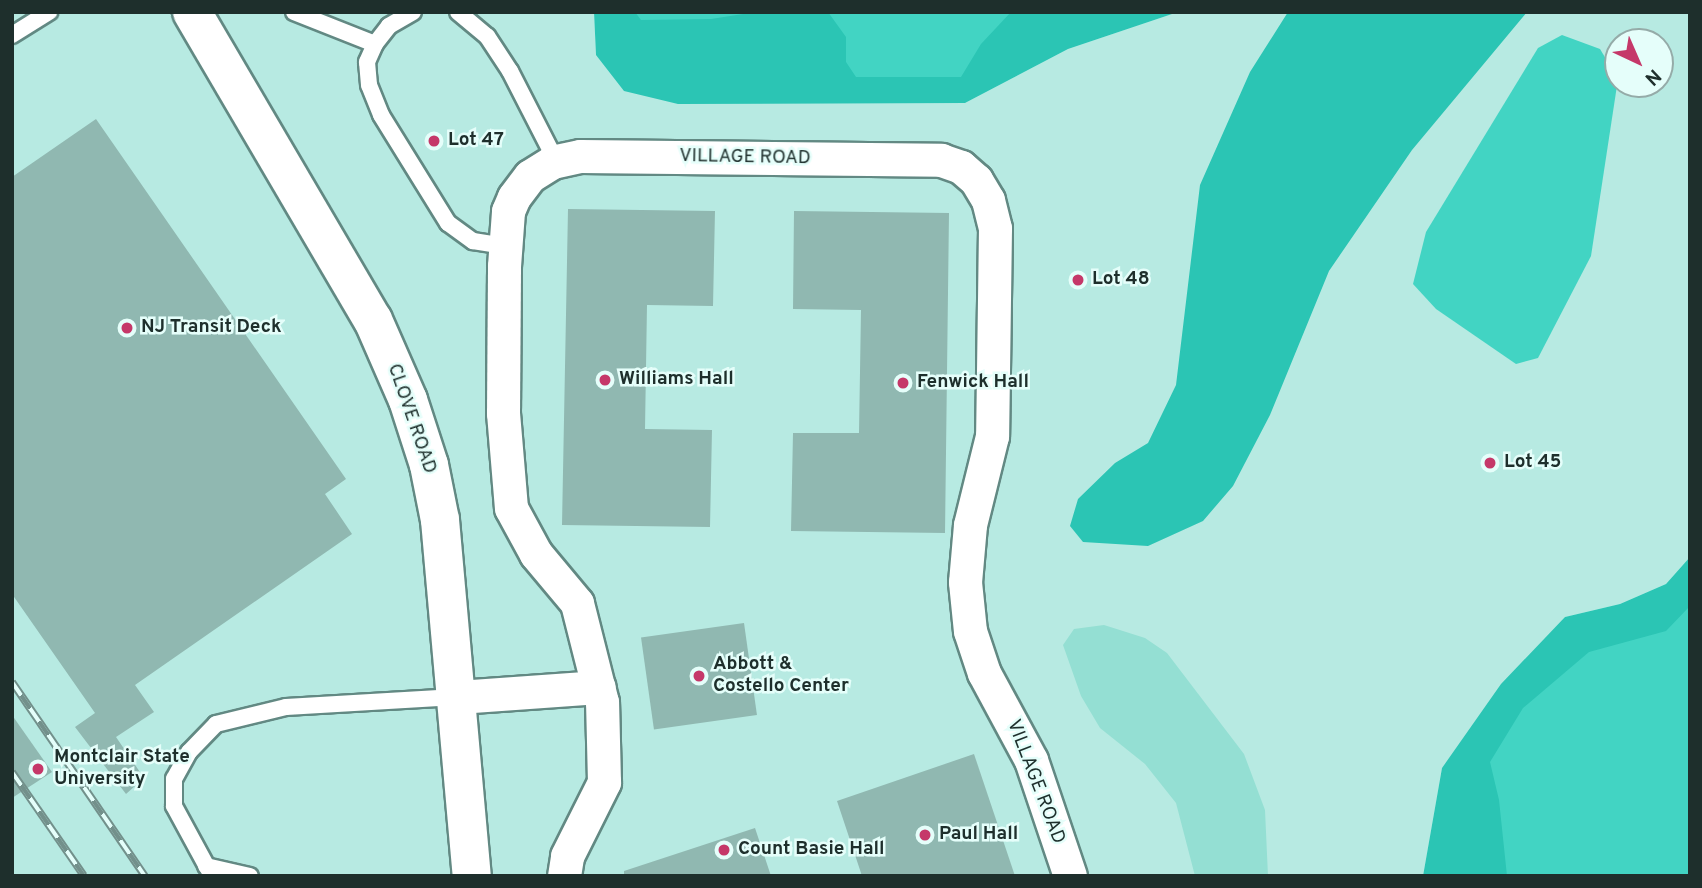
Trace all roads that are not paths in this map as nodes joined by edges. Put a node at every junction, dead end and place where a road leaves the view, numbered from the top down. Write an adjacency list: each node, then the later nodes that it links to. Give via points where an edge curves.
1 (49, 12): 6 (lane)
2 (192, 12): 11 (street, CLOVE ROAD, via 373,320 408,400 429,465 440,520)
3 (294, 12): 7 (lane)
4 (413, 12): 7 (lane, via 390,26)
5 (458, 12): 8 (lane, via 487,36)
6 (12, 35)
7 (374, 44): 9 (lane, via 367,62 369,85 381,115 448,223 473,241)
8 (556, 161): 9 (street, VILLAGE ROAD, via 530,176 514,197); 16 (street, VILLAGE ROAD, via 580,156 941,160 961,167 976,180 988,200 995,228 994,321 992,436 970,525 965,582 970,631 984,673 1031,760)
9 (505, 246): 10 (street, VILLAGE ROAD, via 503,412 511,508 536,554 578,603)
10 (599, 687): 11 (street); 15 (street, VILLAGE ROAD, via 607,765 604,782 567,856)
11 (458, 697): 12 (lane, via 285,707 216,724 189,751 174,779 174,806); 14 (street, CLOVE ROAD)
12 (209, 871): 13 (lane)
13 (250, 876)
14 (472, 876)
15 (564, 876)
16 (1070, 876)

